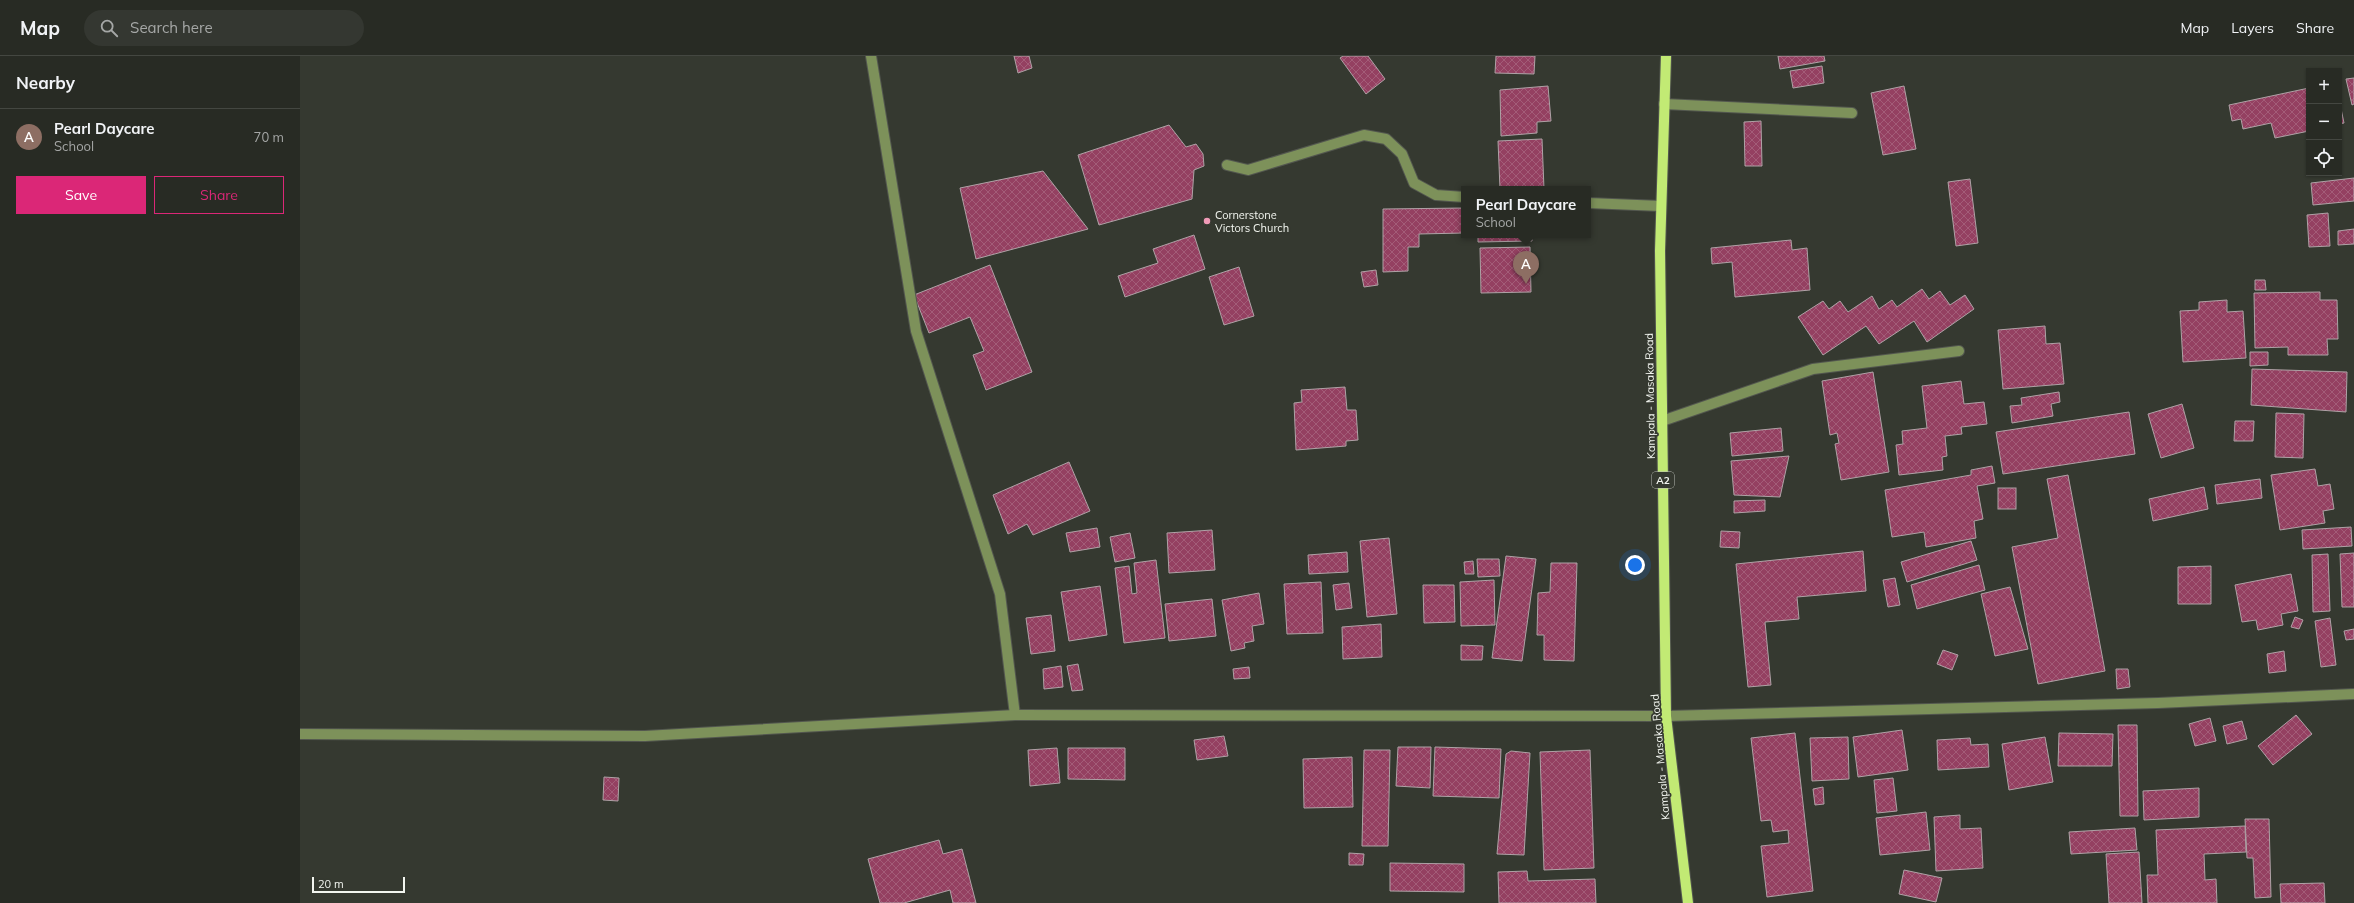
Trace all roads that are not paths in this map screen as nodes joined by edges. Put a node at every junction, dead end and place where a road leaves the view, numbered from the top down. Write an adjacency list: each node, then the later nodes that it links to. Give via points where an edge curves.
1 (871, 56): 12 (street, via 916,331 1000,594)
2 (1666, 56): 3 (main road, Kampala - Masaka Road / A2)
3 (1664, 104): 4 (street); 8 (main road, Kampala - Masaka Road / A2)
4 (1852, 113)
5 (1227, 165): 6 (street, via 1248,170 1364,135 1386,139 1402,154 1414,183 1436,195)
6 (1461, 198)
7 (1591, 203): 8 (street)
8 (1661, 206): 10 (main road, Kampala - Masaka Road / A2)
9 (1959, 351): 10 (street, via 1813,368)
10 (1662, 421): 13 (main road, Kampala - Masaka Road / A2)
11 (2354, 694): 13 (street, via 2158,704)
12 (1015, 714): 13 (street); 14 (street, via 645,736)
13 (1666, 716): 15 (main road, Kampala - Masaka Road / A2)
14 (300, 734)
15 (1688, 903)

